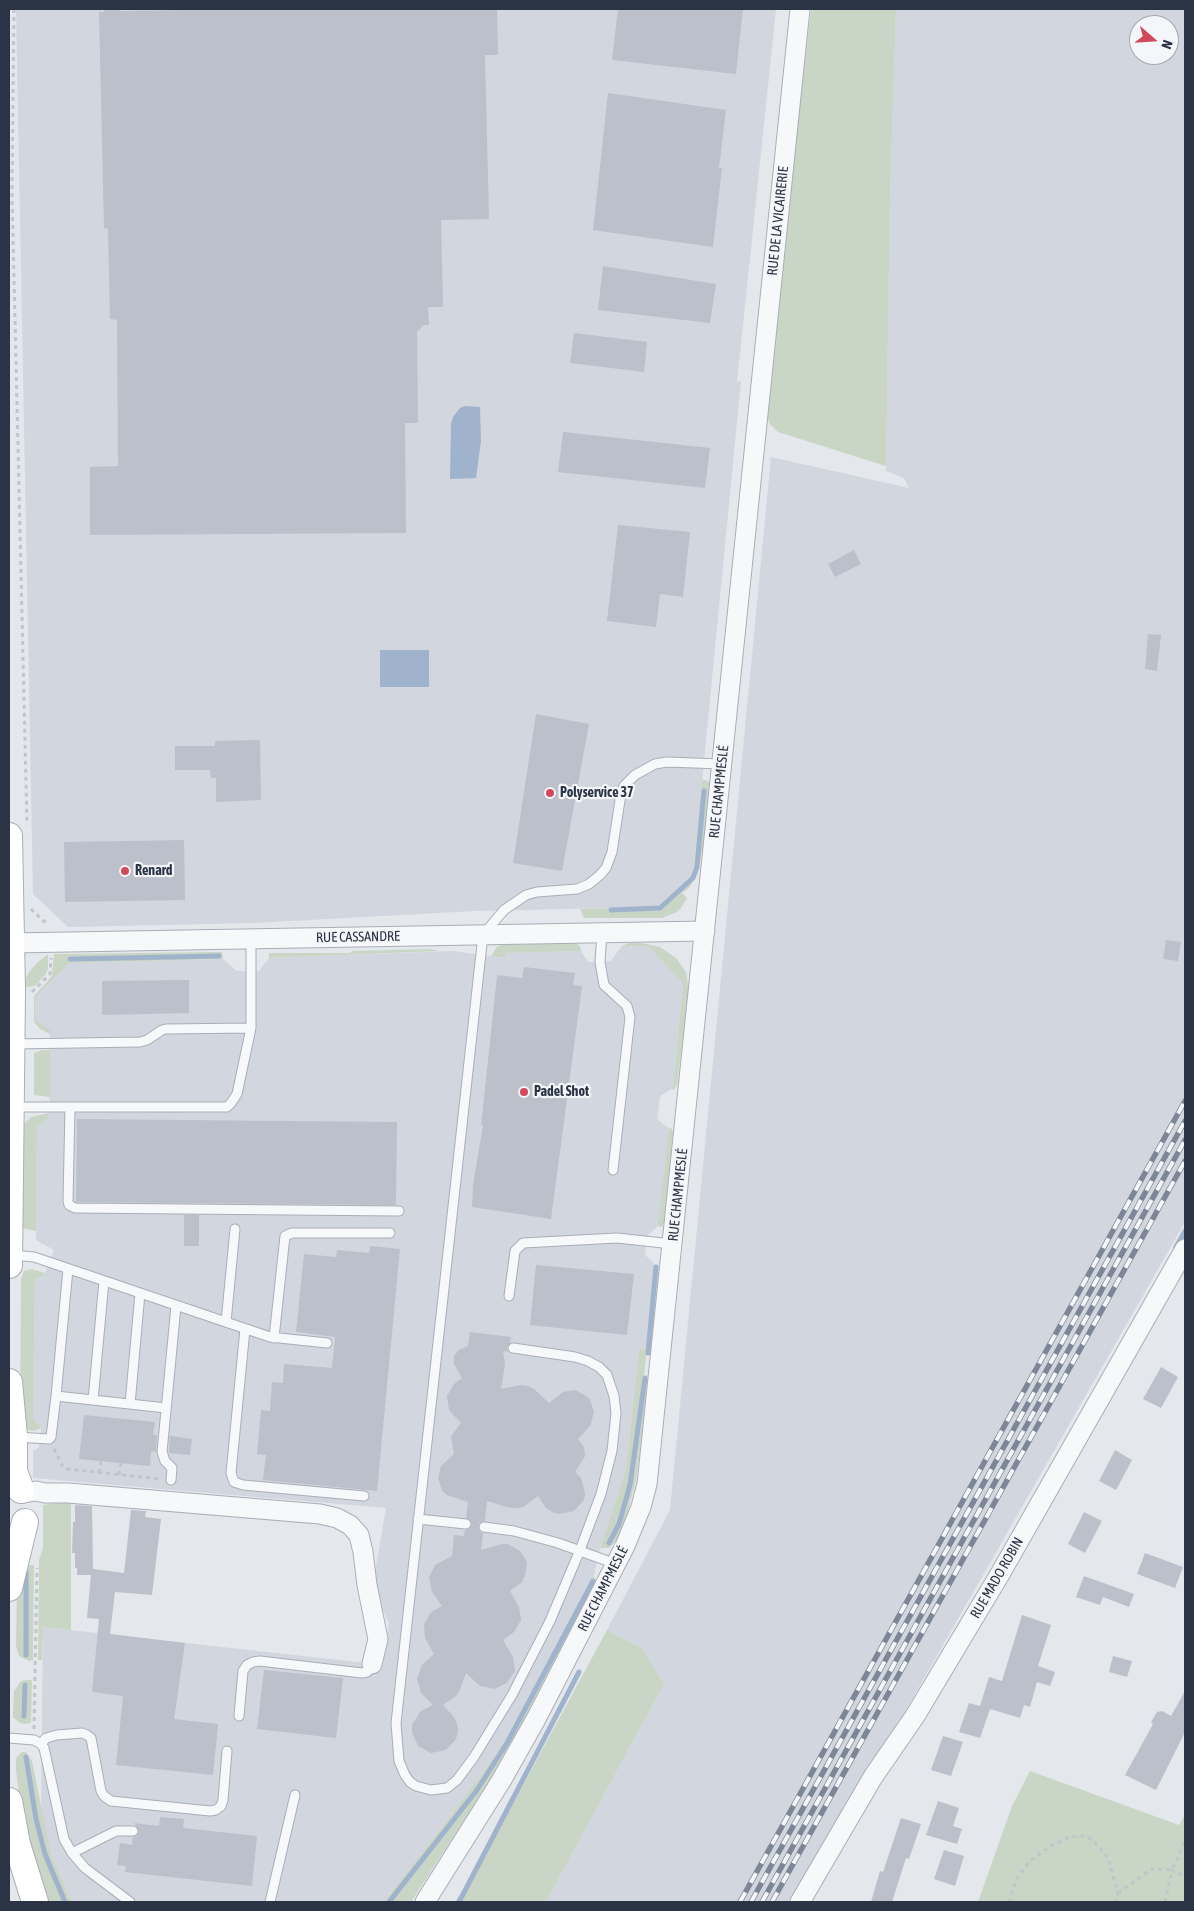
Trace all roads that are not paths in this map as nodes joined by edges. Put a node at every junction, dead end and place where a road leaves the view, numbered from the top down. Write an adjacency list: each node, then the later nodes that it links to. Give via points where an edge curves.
1 (800, 9): 2 (street, RUE DE LA VICAIRERIE)
2 (756, 434): 3 (street, RUE CHAMPMESLÉ)
3 (722, 764): 5 (street, RUE CHAMPMESLÉ); 7 (lane, via 666,762 635,775 621,794 612,852 600,875 577,889 526,895 504,910)
4 (18, 831): 9 (main road)
5 (705, 931): 6 (street, RUE CASSANDRE); 18 (street, RUE CHAMPMESLÉ)
6 (602, 933): 7 (street, RUE CASSANDRE); 14 (lane, via 600,962 604,985 627,1006 630,1017)
7 (483, 935): 8 (street, RUE CASSANDRE); 41 (lane)
8 (250, 939): 9 (street, RUE CASSANDRE); 10 (lane)
9 (11, 943): 11 (main road)
10 (251, 1028): 11 (lane, via 166,1029 140,1042); 13 (lane, via 237,1094 226,1107)
11 (12, 1044): 12 (main road)
12 (11, 1107): 13 (lane); 20 (main road)
13 (70, 1107): 15 (lane, via 68,1201 75,1208)
14 (613, 1170)
15 (399, 1211)
16 (235, 1229): 27 (lane)
17 (390, 1233): 29 (lane, via 292,1233 285,1236)
18 (672, 1244): 25 (lane, via 618,1238 523,1243 515,1251); 45 (street, RUE CHAMPMESLÉ, via 647,1484 634,1526)
19 (1185, 1249): 60 (street, RUE MADO ROBIN, via 1000,1574 915,1716 872,1777)
20 (9, 1255): 21 (main road); 22 (lane, via 34,1258)
21 (9, 1265)
22 (68, 1269): 23 (lane); 33 (lane)
23 (104, 1281): 24 (lane); 34 (lane)
24 (140, 1293): 26 (lane); 35 (lane)
25 (509, 1296)
26 (176, 1306): 27 (lane); 36 (lane)
27 (226, 1322): 28 (lane)
28 (245, 1329): 29 (lane); 39 (lane, via 231,1473 234,1482)
29 (274, 1338): 30 (lane)
30 (327, 1343)
31 (513, 1348): 44 (lane, via 588,1361 607,1375 611,1383 616,1413 612,1451 601,1494)
32 (9, 1382): 37 (main road)
33 (56, 1396): 34 (lane); 37 (lane, via 49,1439)
34 (94, 1400): 35 (lane)
35 (130, 1404): 36 (lane)
36 (166, 1408): 38 (lane, via 162,1457 172,1468)
37 (14, 1436): 40 (main road, via 14,1471)
38 (171, 1480)
39 (364, 1496)
40 (23, 1503): 46 (main road); 47 (street, via 68,1493 337,1518 359,1535 377,1627 378,1639)
41 (418, 1519): 42 (lane); 44 (lane, via 396,1723 399,1761 405,1775 416,1786 432,1790 452,1784 492,1729 536,1651)
42 (466, 1524)
43 (484, 1526): 44 (lane)
44 (580, 1550): 45 (lane)
45 (616, 1564): 59 (street, RUE CHAMPMESLÉ, via 517,1754)
46 (9, 1588)
47 (372, 1664): 48 (lane, via 367,1672 362,1673 254,1662 243,1671)
48 (239, 1716)
49 (9, 1738): 50 (lane)
50 (38, 1742): 51 (lane, via 74,1733 91,1738 102,1791 111,1801 210,1811 221,1806 223,1800); 55 (lane, via 44,1748 60,1830)
51 (228, 1751)
52 (294, 1795): 58 (lane)
53 (9, 1801): 56 (main road, via 17,1844)
54 (134, 1830): 55 (lane, via 116,1831)
55 (72, 1852): 57 (lane, via 85,1868)
56 (35, 1902)
57 (130, 1902)
58 (270, 1902)
59 (425, 1902)
60 (800, 1902)

